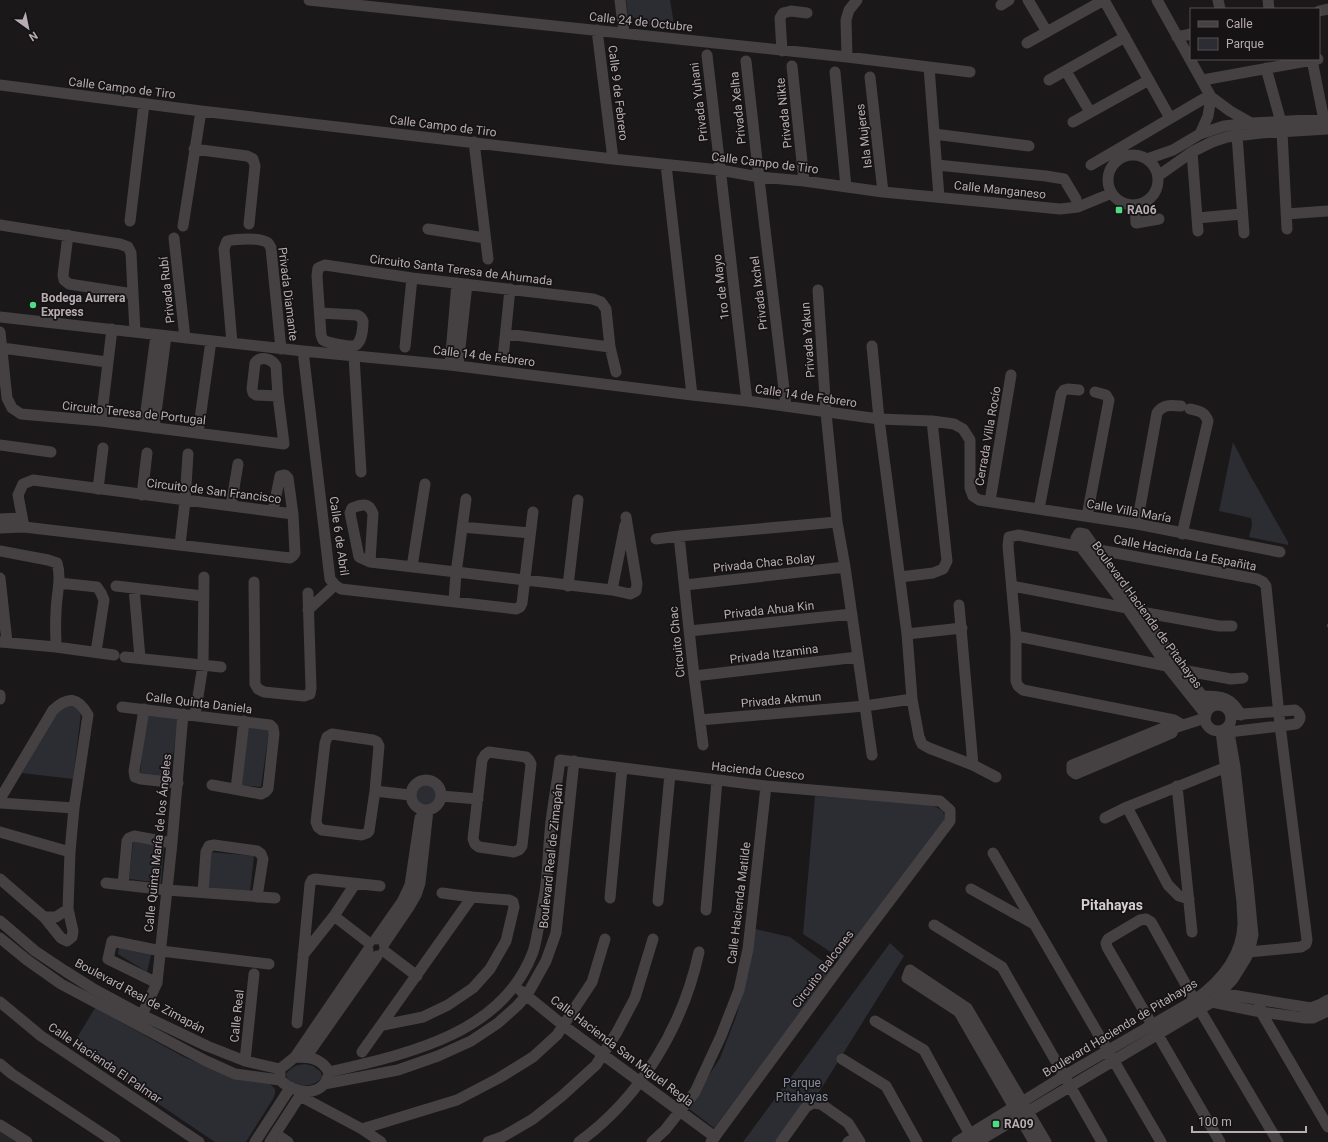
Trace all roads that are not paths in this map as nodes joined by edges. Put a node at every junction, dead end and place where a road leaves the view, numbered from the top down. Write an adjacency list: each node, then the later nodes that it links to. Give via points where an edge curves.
1 (309, 0): 8 (street, Calle 24 de Octubre)
2 (620, 0): 10 (street)
3 (857, 0): 17 (street, via 849,10 846,20)
4 (1028, 0): 9 (street)
5 (1104, 0): 9 (street); 12 (street)
6 (1157, 0): 13 (street)
7 (807, 12): 15 (street, via 783,13 780,18)
8 (597, 30): 10 (street, Calle 24 de Octubre); 50 (street, Calle 9 de Febrero)
9 (1047, 32): 14 (street)
10 (624, 33): 15 (street, Calle 24 de Octubre)
11 (1190, 34): 13 (street)
12 (1125, 37): 26 (street); 31 (street)
13 (1177, 37): 18 (street)
14 (1027, 43)
15 (782, 51): 17 (street, Calle 24 de Octubre)
16 (707, 55): 55 (street, Privada Yuhani)
17 (847, 57): 24 (street, Calle 24 de Octubre)
18 (1190, 58)
19 (1191, 60): 32 (street)
20 (1310, 60): 25 (street)
21 (1316, 60): 40 (street)
22 (746, 61): 57 (street, Privada Xelha)
23 (792, 66): 58 (street, Privada Nikte)
24 (928, 68): 28 (street, Calle 24 de Octubre); 43 (street)
25 (1266, 68): 32 (street); 42 (street)
26 (1066, 71): 30 (street); 37 (street)
27 (835, 72): 59 (street)
28 (970, 72)
29 (870, 77): 60 (street, Isla Mujeres)
30 (1049, 80)
31 (1149, 80): 37 (street); 38 (street)
32 (1203, 80): 34 (street)
33 (0, 85): 35 (street, Calle Campo de Tiro)
34 (1211, 96): 38 (street); 41 (street, via 1230,112); 44 (street, via 1208,116)
35 (144, 104): 36 (street, Calle Campo de Tiro); 70 (street)
36 (201, 111): 46 (street, Calle Campo de Tiro); 48 (street)
37 (1090, 112): 39 (street)
38 (1170, 118): 54 (street)
39 (1073, 122)
40 (1327, 123): 42 (street)
41 (1257, 126): 42 (street); 44 (street, via 1224,126); 45 (street)
42 (1282, 127): 67 (street)
43 (934, 134): 47 (street); 53 (street)
44 (1200, 134): 51 (street, via 1173,150)
45 (1237, 134): 49 (street); 66 (street)
46 (474, 142): 50 (street, Calle Campo de Tiro); 80 (street)
47 (1029, 146)
48 (194, 149): 71 (street, via 253,159 255,166); 73 (street)
49 (1192, 152): 56 (street); 68 (street)
50 (613, 159): 52 (street, Calle Campo de Tiro)
51 (1147, 159): 56 (street); 61 (street, via 1133,155 1119,160 1108,178)
52 (666, 164): 55 (street, Calle Campo de Tiro); 111 (street)
53 (936, 165): 62 (street); 63 (street, via 1064,179)
54 (1091, 165)
55 (720, 170): 57 (street, Calle Campo de Tiro); 113 (street, 1ro de Mayo)
56 (1158, 176): 64 (street, via 1158,184 1153,195 1143,203)
57 (759, 177): 58 (street, Calle Campo de Tiro); 114 (street, Privada Ixchel)
58 (804, 181): 59 (street, Calle Campo de Tiro)
59 (846, 182): 60 (street, Calle Campo de Tiro)
60 (883, 192): 62 (street, Calle Manganeso)
61 (1112, 193): 62 (street, Calle Manganeso, via 1069,209); 64 (street, via 1122,202)
62 (939, 197)
63 (1076, 199)
64 (1135, 205): 69 (street, via 1136,223)
65 (1328, 211): 67 (street)
66 (1242, 214): 68 (street); 77 (street)
67 (1286, 214): 75 (street)
68 (1197, 218): 76 (street)
69 (1159, 219)
70 (130, 221)
71 (249, 224)
72 (0, 226): 78 (street)
73 (183, 226)
74 (428, 229): 80 (street)
75 (1288, 229)
76 (1198, 231)
77 (1244, 234)
78 (68, 235): 86 (street, via 128,247 132,253); 86 (street, via 64,280 69,284)
79 (174, 238): 94 (street, Privada Rubí)
80 (485, 238): 81 (street)
81 (488, 260)
82 (412, 278): 83 (street, Circuito Santa Teresa de Ahumada); 87 (street, Circuito Santa Teresa de Ahumada, via 325,265 318,268 317,276); 98 (street)
83 (462, 284): 84 (street, Circuito Santa Teresa de Ahumada); 106 (street)
84 (510, 289): 92 (street); 99 (street, Circuito Santa Teresa de Ahumada, via 601,302 606,308)
85 (818, 290): 115 (street, Privada Yakun)
86 (133, 294): 91 (street)
87 (320, 313): 87 (street, via 323,340 354,346 358,344 363,320 361,317)
88 (0, 317): 89 (street, Calle 14 de Febrero)
89 (112, 330): 91 (street, Calle 14 de Febrero); 105 (street)
90 (0, 332): 100 (street, Circuito Teresa de Portugal)
91 (135, 332): 93 (street, Calle 14 de Febrero)
92 (506, 334): 99 (street); 104 (street)
93 (161, 335): 94 (street, Calle 14 de Febrero); 119 (street)
94 (185, 338): 95 (street, Calle 14 de Febrero)
95 (211, 341): 96 (street, Calle 14 de Febrero); 120 (street)
96 (232, 343): 101 (street, Calle 14 de Febrero); 101 (street, Privada Diamante, via 224,249 227,241 262,240 271,248)
97 (872, 346): 116 (street)
98 (405, 347)
99 (610, 347): 107 (street)
100 (2, 348): 105 (street); 117 (street, Circuito Teresa de Portugal, via 7,398 12,408 21,414)
101 (282, 349): 102 (street, Calle 14 de Febrero)
102 (303, 351): 103 (street, Calle 14 de Febrero); 167 (street, Calle 6 de Abril, via 330,579)
103 (354, 356): 106 (street, Calle 14 de Febrero); 127 (street)
104 (503, 358)
105 (107, 362): 117 (street)
106 (454, 365): 111 (street, Calle 14 de Febrero)
107 (616, 372)
108 (1012, 375): 135 (street, Cerrada Villa Rocío)
109 (1079, 390): 137 (street, via 1068,389 1061,394)
110 (1095, 392): 141 (street, via 1106,395 1109,400)
111 (692, 395): 113 (street, Calle 14 de Febrero)
112 (278, 396): 120 (street, Circuito Teresa de Portugal, via 284,444)
113 (747, 401): 114 (street, Calle 14 de Febrero)
114 (786, 406): 115 (street, Calle 14 de Febrero)
115 (826, 413): 116 (street, Calle 14 de Febrero); 143 (street, Privada Yakun)
116 (879, 419): 118 (street, Calle 14 de Febrero); 162 (street)
117 (101, 421): 119 (street, Circuito Teresa de Portugal)
118 (932, 421): 131 (street, Calle 14 de Febrero, via 954,424 963,429 970,440 970,488); 162 (street, via 947,561 943,569 933,573)
119 (149, 427): 120 (street, Circuito Teresa de Portugal)
120 (198, 433)
121 (0, 445): 123 (street)
122 (103, 448): 129 (street)
123 (51, 452)
124 (147, 453): 130 (street)
125 (188, 454): 134 (street)
126 (238, 464): 136 (street)
127 (361, 472)
128 (425, 484): 158 (street)
129 (98, 489): 130 (street, Circuito de San Francisco); 144 (street, Circuito de San Francisco, via 33,480 23,484 18,495)
130 (142, 495): 134 (street, Circuito de San Francisco)
131 (973, 496): 135 (street, Calle Villa María, via 979,500)
132 (466, 499): 146 (street)
133 (578, 500): 170 (street)
134 (185, 501): 136 (street, Circuito de San Francisco); 152 (street)
135 (990, 501): 137 (street, Calle Villa María)
136 (231, 506): 138 (street, Circuito de San Francisco)
137 (1039, 509): 141 (street, Calle Villa María)
138 (273, 511): 140 (street, Circuito de San Francisco); 140 (street, via 280,476 285,475 288,478)
139 (533, 512): 148 (street)
140 (293, 514): 152 (street, Circuito de San Francisco, via 295,553 290,558)
141 (1087, 516): 145 (street, Calle Villa María)
142 (0, 519): 144 (street, Circuito de San Francisco)
143 (837, 522): 150 (street); 159 (street, Privada Yakun)
144 (23, 523): 147 (street, Circuito de San Francisco); 152 (street, Circuito de San Francisco)
145 (1137, 524): 149 (street, Calle Villa María); 149 (street, via 1160,408 1169,405 1185,408 1202,412 1208,421)
146 (462, 527): 148 (street); 160 (street)
147 (0, 528)
148 (530, 533): 164 (street)
149 (1182, 534): 156 (street, Calle Villa María)
150 (679, 536): 151 (street); 168 (street, Circuito Chac)
151 (656, 539)
152 (180, 545)
153 (1080, 546): 154 (street, Calle Hacienda La Españita); 171 (street, Calle Hacienda La Españita, via 1018,535 1009,537); 179 (street, Boulevard Hacienda de Pitahayas)
154 (1096, 550): 181 (street, Boulevard Hacienda de Pitahayas); 208 (street, Calle Hacienda La Españita, via 1257,578 1263,582 1266,586)
155 (0, 551): 166 (street, via 57,563)
156 (1280, 552)
157 (370, 562): 158 (street)
158 (412, 567): 160 (street)
159 (845, 568): 168 (street, Privada Chac Bolay); 182 (street, Privada Yakun)
160 (456, 573): 164 (street); 177 (street)
161 (204, 577): 176 (street, Calle Quinta María de los Ángeles)
162 (900, 577): 186 (street)
163 (0, 578): 174 (street)
164 (525, 580): 170 (street); 177 (street, Calle 6 de Abril, via 522,604 516,609)
165 (254, 582): 180 (street, via 255,684 258,689 264,692 304,696 310,694)
166 (59, 583): 189 (street); 190 (street, via 97,587 101,593 104,600)
167 (335, 585): 177 (street, Calle 6 de Abril, via 341,589); 180 (street)
168 (685, 585): 185 (street, Circuito Chac)
169 (116, 586): 172 (street)
170 (568, 586): 173 (street)
171 (1012, 586): 179 (street); 187 (street, Calle Hacienda La Españita)
172 (134, 588): 176 (street); 194 (street)
173 (612, 590): 173 (street, via 615,575 626,516 636,591 630,594)
174 (1, 593): 188 (street)
175 (308, 593): 180 (street)
176 (203, 596): 195 (street, Calle Quinta María de los Ángeles)
177 (454, 601)
178 (959, 605): 184 (street)
179 (1127, 608): 196 (street, Boulevard Hacienda de Pitahayas)
180 (308, 610)
181 (1141, 612): 183 (street, via 1218,626); 198 (street, Boulevard Hacienda de Pitahayas)
182 (852, 614): 185 (street, Privada Ahua Kin); 193 (street, Privada Yakun)
183 (1232, 626)
184 (962, 628): 186 (street); 221 (street)
185 (689, 631): 199 (street, Circuito Chac)
186 (907, 634): 204 (street)
187 (1016, 636): 196 (street); 215 (street, Calle Hacienda La Españita, via 1016,680 1023,690 1174,720)
188 (3, 642): 189 (street)
189 (56, 647): 190 (street)
190 (96, 652): 191 (street)
191 (114, 655)
192 (125, 657): 194 (street)
193 (858, 657): 199 (street, Privada Itzamina); 205 (street, Privada Yakun)
194 (140, 658): 195 (street)
195 (203, 665): 197 (street); 209 (street, Calle Quinta María de los Ángeles)
196 (1167, 666): 210 (street, Boulevard Hacienda de Pitahayas)
197 (221, 667)
198 (1182, 670): 200 (street, via 1231,679); 202 (street, Boulevard Hacienda de Pitahayas)
199 (694, 676): 212 (street, Circuito Chac)
200 (1243, 678)
201 (0, 695): 203 (street)
202 (1203, 696): 210 (street, Boulevard Hacienda de Pitahayas); 211 (street, via 1225,698 1235,704)
203 (0, 699)
204 (912, 699): 205 (street, Privada Akmun); 221 (street, via 922,744)
205 (865, 706): 212 (street, Privada Akmun); 218 (street, Privada Yakun)
206 (122, 707): 207 (street, Calle Quinta Daniela)
207 (144, 709): 209 (street, Calle Quinta Daniela); 228 (street, via 135,777)
208 (1279, 712): 211 (street); 214 (street, Calle Hacienda La Españita); 214 (street, via 1295,710 1300,717 1296,724)
209 (189, 714): 213 (street, Calle Quinta Daniela); 228 (street, Calle Quinta María de los Ángeles)
210 (1208, 714): 211 (street, via 1215,706 1223,706); 215 (street); 216 (street, via 1210,728)
211 (1236, 715): 216 (street)
212 (700, 720): 217 (street, Circuito Chac)
213 (244, 721): 232 (street); 232 (street, Calle Quinta Daniela, via 270,725 273,728 268,789 261,794)
214 (1280, 725): 216 (street); 277 (street, Calle Hacienda La Españita, via 1307,940 1301,947)
215 (1178, 727): 224 (street, via 1172,733)
216 (1226, 730): 223 (street, Boulevard Hacienda de Pitahayas); 277 (street, Boulevard Hacienda de Pitahayas, via 1248,884 1253,935)
217 (703, 745)
218 (872, 755)
219 (560, 760): 220 (street, Hacienda Cuesco); 284 (street, Boulevard Real de Zimapán, via 545,891 534,950)
220 (574, 761): 222 (street, Hacienda Cuesco); 285 (street, Boulevard Real de Zimapán, via 556,933 546,961)
221 (973, 765): 226 (street)
222 (622, 768): 225 (street, Hacienda Cuesco); 260 (street)
223 (1224, 768): 231 (street); 279 (street, Boulevard Hacienda de Pitahayas, via 1242,902 1243,925)
224 (1074, 770)
225 (670, 774): 227 (street, Hacienda Cuesco); 262 (street)
226 (996, 777)
227 (717, 780): 230 (street, Hacienda Cuesco); 264 (street)
228 (178, 784): 245 (street, Calle Quinta María de los Ángeles)
229 (212, 785): 232 (street)
230 (766, 786): 242 (street, Hacienda Cuesco, via 940,801); 316 (street, Calle Hacienda Matilde, via 748,949 739,990 695,1092)
231 (1177, 786): 239 (street); 261 (street)
232 (236, 789)
233 (375, 790): 233 (street, via 367,833 362,835 322,830 318,827 316,822 327,737 332,734 377,742 379,746); 234 (street)
234 (410, 795): 235 (street, via 417,783 430,780 440,789); 241 (street, via 416,807)
235 (441, 796): 237 (street); 241 (street, via 435,808)
236 (0, 799): 240 (street, via 53,710 61,702 73,700 82,705 88,715)
237 (478, 799): 237 (street, via 473,840 475,844 479,847 514,852 519,850 522,846 531,764 529,760 526,757 489,752 485,755 482,760)
238 (0, 803): 240 (street)
239 (1127, 807): 243 (street); 261 (street, via 1168,884 1179,896)
240 (74, 808): 246 (street)
241 (425, 810): 274 (street, via 420,883 416,895)
242 (950, 810): 321 (street, Circuito Balcones, via 950,821)
243 (1105, 818)
244 (0, 832): 246 (street)
245 (172, 843): 251 (street, via 134,836 129,838); 254 (street, Calle Quinta María de los Ángeles)
246 (70, 852): 263 (street)
247 (993, 853): 268 (street)
248 (0, 879): 266 (street)
249 (106, 884): 251 (street)
250 (355, 884): 252 (street); 265 (street); 278 (street, via 312,880)
251 (123, 885): 254 (street)
252 (380, 886)
253 (971, 889): 268 (street)
254 (167, 890): 255 (street); 275 (street, Calle Quinta María de los Ángeles)
255 (203, 892): 257 (street); 257 (street, via 206,852 209,846 214,845 257,851 261,854)
256 (442, 893): 258 (street)
257 (257, 897): 259 (street)
258 (472, 897): 282 (street); 294 (street, via 513,902 506,941 490,969 473,988 448,1005 423,1017)
259 (275, 898)
260 (610, 898)
261 (1189, 899): 270 (street)
262 (658, 901)
263 (68, 909): 266 (street, via 56,917); 266 (street, via 73,931 72,937 67,940 61,938)
264 (706, 910)
265 (334, 916): 274 (street); 278 (street)
266 (44, 918)
267 (0, 921): 291 (street, Boulevard Real de Zimapán, via 35,952)
268 (1035, 924): 298 (street)
269 (934, 925): 308 (street, via 1002,967)
270 (1192, 932)
271 (0, 938): 307 (street, via 61,984 204,1060 235,1074)
272 (605, 939): 295 (street, via 592,982)
273 (653, 939): 300 (street, via 635,998)
274 (376, 947): 282 (street); 301 (street)
275 (161, 951): 280 (street); 283 (street, Calle Quinta María de los Ángeles); 283 (street, via 112,940 108,959)
276 (699, 952): 309 (street, via 690,987 679,1014 664,1046)
277 (1249, 952): 279 (street, Calle Hacienda La Españita); 286 (street, Boulevard Hacienda de Pitahayas, via 1232,979)
278 (303, 956): 293 (street)
279 (1234, 957): 286 (street, Boulevard Hacienda de Pitahayas)
280 (269, 964)
281 (254, 974): 303 (street, Calle Real)
282 (417, 976): 294 (street)
283 (155, 980): 291 (street, Calle Quinta María de los Ángeles)
284 (514, 986): 285 (street, Calle Hacienda San Miguel Regla); 306 (street, Boulevard Real de Zimapán, via 502,1001 476,1022 447,1038 406,1052)
285 (527, 995): 295 (street, Calle Hacienda San Miguel Regla); 310 (street, Boulevard Real de Zimapán, via 498,1023 471,1041 438,1056 398,1070)
286 (1205, 998): 287 (street); 290 (street, via 1212,1002); 297 (street, Boulevard Hacienda de Pitahayas); 297 (street, via 1151,922 1146,919 1140,920 1108,939 1107,947); 341 (street)
287 (1259, 1000): 289 (street); 290 (street)
288 (0, 1002): 326 (street, Calle Hacienda El Palmar, via 41,1036)
289 (1325, 1010): 290 (street, via 1313,1018)
290 (1261, 1012): 318 (street)
291 (138, 1013): 303 (street, Boulevard Real de Zimapán)
292 (875, 1021): 322 (street, via 924,1050)
293 (297, 1023)
294 (383, 1025): 299 (street)
295 (564, 1026): 300 (street, Calle Hacienda San Miguel Regla); 319 (street, via 532,1057 457,1100)
296 (975, 1030): 296 (street, via 966,1008 910,970 907,978 960,1012); 315 (street)
297 (1155, 1031): 298 (street, Boulevard Hacienda de Pitahayas); 304 (street, Boulevard Hacienda de Pitahayas); 340 (street)
298 (1108, 1051): 304 (street); 308 (street, Boulevard Hacienda de Pitahayas)
299 (362, 1052)
300 (603, 1054): 309 (street, Calle Hacienda San Miguel Regla); 330 (street, via 562,1096 533,1119)
301 (300, 1057): 306 (street, via 316,1059); 307 (street)
302 (842, 1059): 334 (street, via 886,1086)
303 (245, 1061): 307 (street, Boulevard Real de Zimapán)
304 (1114, 1061): 311 (street, Boulevard Hacienda de Pitahayas); 339 (street)
305 (0, 1064): 325 (street)
306 (329, 1072): 310 (street, via 328,1080)
307 (280, 1074): 312 (street, via 286,1086)
308 (1064, 1076): 311 (street); 315 (street, Boulevard Hacienda de Pitahayas)
309 (640, 1082): 316 (street, Calle Hacienda San Miguel Regla); 331 (street, via 622,1104)
310 (323, 1086): 313 (street); 314 (street, via 319,1098)
311 (1070, 1086): 315 (street, Boulevard Hacienda de Pitahayas); 338 (street)
312 (290, 1088): 313 (street); 327 (street)
313 (302, 1094): 314 (street); 320 (street)
314 (322, 1108): 319 (street)
315 (1021, 1109): 322 (street, Boulevard Hacienda de Pitahayas); 336 (street); 337 (street)
316 (680, 1111): 321 (street, Calle Hacienda San Miguel Regla); 332 (street, Calle Hacienda Matilde)
317 (0, 1125): 324 (street)
318 (1328, 1127)
319 (362, 1130): 329 (street)
320 (273, 1138): 328 (street)
321 (713, 1139)
322 (974, 1139): 335 (street, Boulevard Hacienda de Pitahayas)
323 (855, 1140): 333 (street, via 848,1123 821,1104 813,1103 806,1107)
324 (27, 1142)
325 (115, 1142)
326 (199, 1142)
327 (255, 1142)
328 (288, 1142)
329 (381, 1142)
330 (488, 1142)
331 (579, 1142)
332 (652, 1142)
333 (781, 1142)
334 (918, 1142)
335 (957, 1142)
336 (1034, 1142)
337 (1046, 1142)
338 (1102, 1142)
339 (1161, 1142)
340 (1220, 1142)
341 (1278, 1142)

